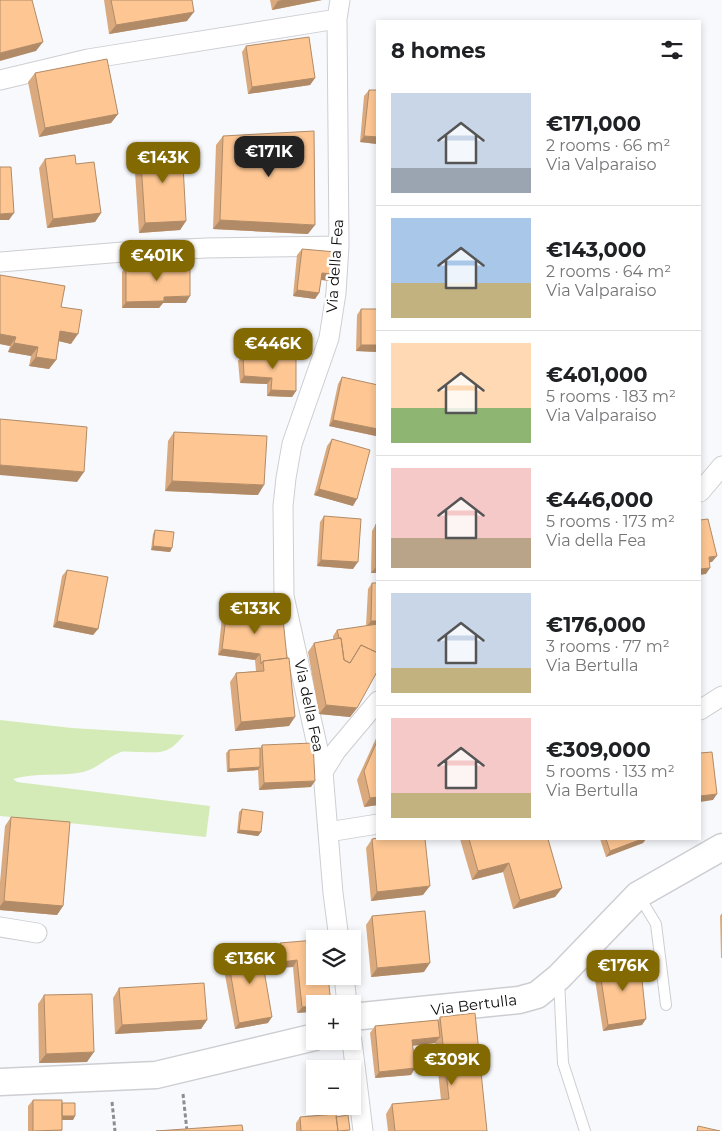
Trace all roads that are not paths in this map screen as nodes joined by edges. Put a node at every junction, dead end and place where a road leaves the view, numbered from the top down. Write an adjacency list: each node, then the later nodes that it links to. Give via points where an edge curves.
1 (340, 0): 2 (street, Via della Fea)
2 (337, 19): 3 (street, via 88,59); 4 (street, Via della Fea)
3 (0, 80)
4 (339, 246): 5 (street, via 206,248); 11 (street, Via della Fea, via 329,338 292,444 283,506 284,596)
5 (0, 262)
6 (722, 466): 7 (street)
7 (701, 491)
8 (722, 696): 10 (street)
9 (376, 703): 11 (street, via 336,751)
10 (701, 709)
11 (323, 772): 13 (street, Via della Fea)
12 (376, 824): 13 (street)
13 (328, 832): 17 (street, Via della Fea)
14 (722, 848): 15 (street, Via Bertulla)
15 (638, 895): 19 (street, Via Bertulla); 20 (lane, via 656,924)
16 (0, 926): 18 (street)
17 (338, 930)
18 (37, 932)
19 (559, 977): 21 (street, Via Bertulla, via 537,995 519,1000); 26 (lane, via 563,1063)
20 (666, 1005)
21 (361, 1017)
22 (306, 1039): 24 (street, via 156,1075)
23 (353, 1050): 25 (street)
24 (1, 1087)
25 (363, 1131)
26 (585, 1131)

